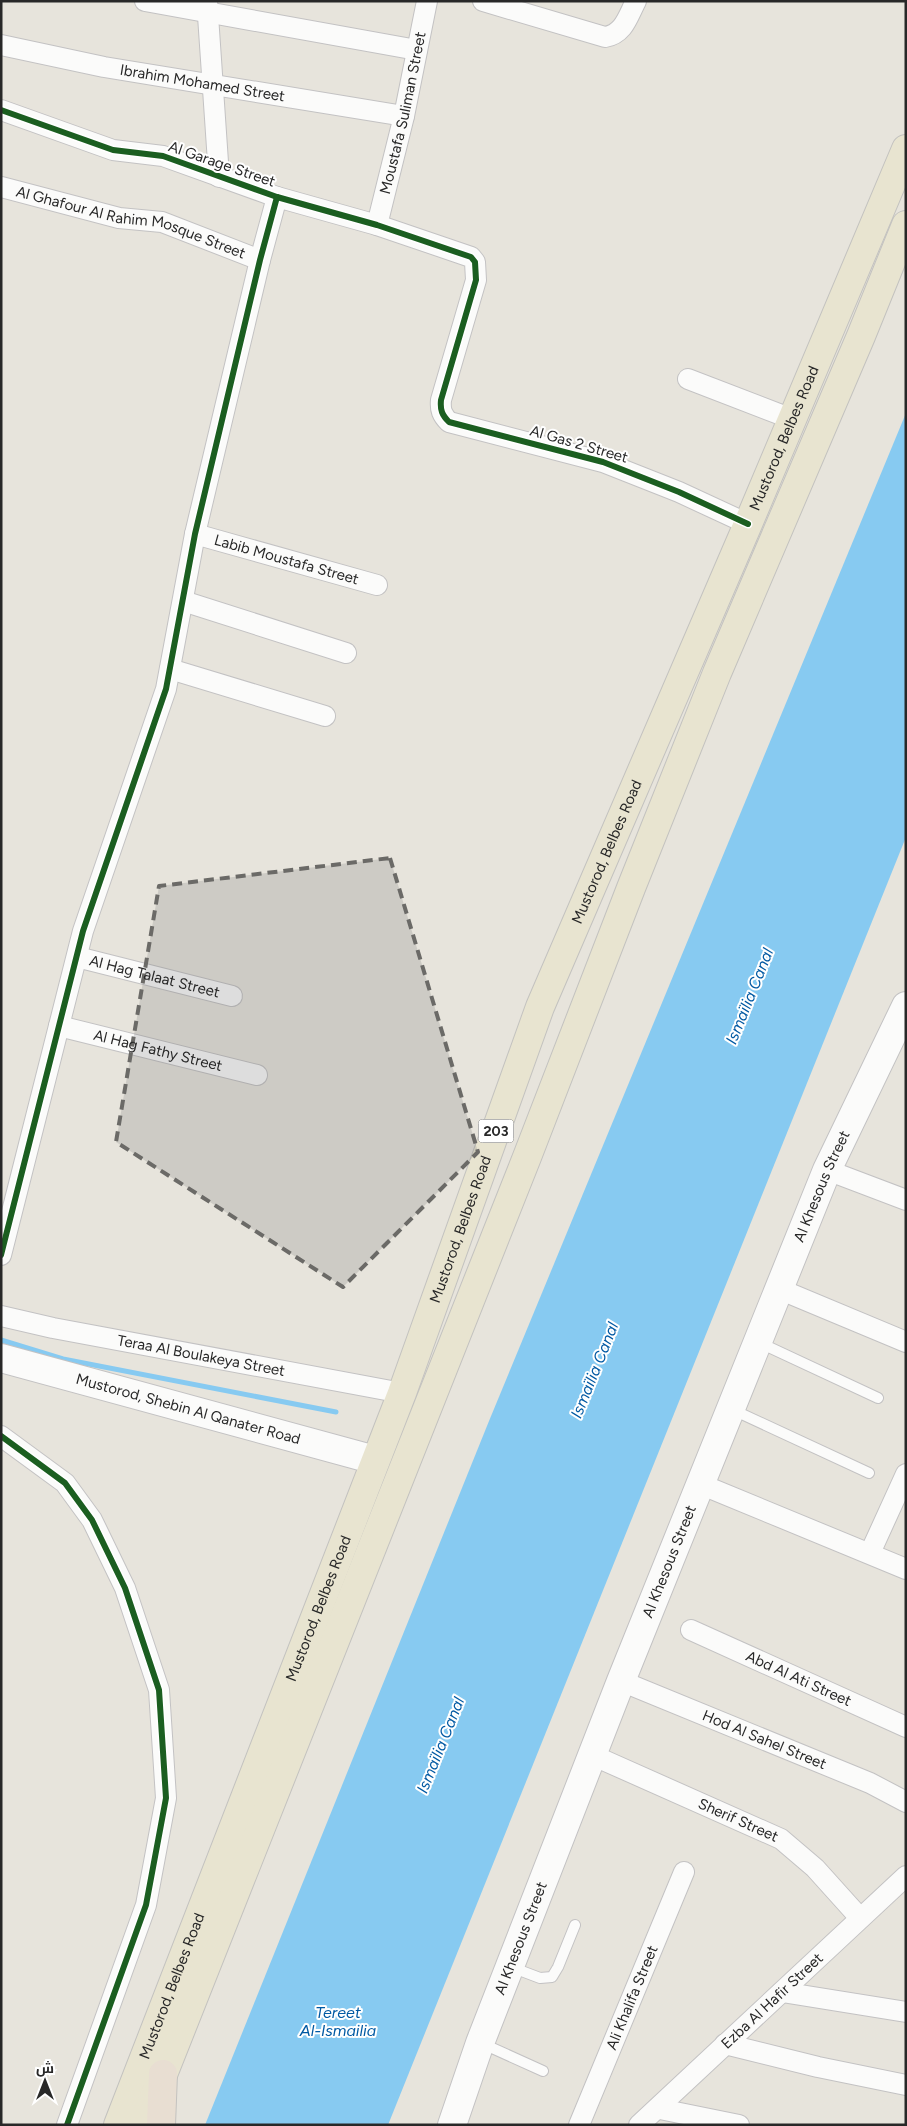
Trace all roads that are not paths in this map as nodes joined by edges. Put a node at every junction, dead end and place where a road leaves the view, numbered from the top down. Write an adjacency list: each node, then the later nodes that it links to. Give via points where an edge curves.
1 (145, 1): 5 (street)
2 (427, 1): 7 (street, Moustafa Suliman Street)
3 (484, 1): 4 (street, via 605,37 623,28)
4 (636, 1)
5 (207, 7): 7 (street); 8 (street)
6 (1, 45): 8 (street, Ibrahim Mohamed Street, via 104,67)
7 (417, 50): 10 (street, Moustafa Suliman Street)
8 (213, 85): 10 (street, Ibrahim Mohamed Street); 12 (street)
9 (1, 110): 12 (street, Al Garage Street, via 113,150 163,156)
10 (404, 116): 15 (street, Moustafa Suliman Street)
11 (906, 149): 20 (main road, Mustorod, Belbes Road / 203)
12 (219, 176): 14 (street, Al Garage Street)
13 (1, 187): 17 (street, Al Ghafour Al Rahim Mosque Street, via 119,218 162,222)
14 (277, 197): 15 (street, Al Garage Street); 17 (street)
15 (377, 225): 19 (street, Al Garage Street, via 442,246 476,262 476,280)
16 (906, 225): 67 (main road, Mustorod, Belbes Road / 203, via 717,673)
17 (260, 260): 22 (street)
18 (688, 379): 20 (street)
19 (441, 400): 21 (street, Al Gas 2 Street, via 440,408 449,422 603,462)
20 (792, 419): 21 (main road, Mustorod, Belbes Road / 203)
21 (748, 524): 41 (main road, Mustorod, Belbes Road / 203, via 540,1006)
22 (195, 534): 23 (street, Labib Moustafa Street); 24 (street)
23 (377, 585)
24 (183, 601): 25 (street); 26 (street)
25 (346, 653)
26 (170, 669): 27 (street); 28 (street, via 156,720 92,899)
27 (324, 716)
28 (77, 958): 29 (street, Al Hag Talaat Street); 31 (street)
29 (232, 996)
30 (906, 1006): 33 (main road, Al Khesous Street)
31 (59, 1026): 32 (street, Al Hag Fathy Street); 35 (street)
32 (256, 1075)
33 (827, 1170): 34 (street); 36 (main road, Al Khesous Street)
34 (906, 1200)
35 (2, 1249)
36 (779, 1289): 38 (main road, Al Khesous Street); 39 (street)
37 (1, 1316): 41 (street, Teraa Al Boulakeya Street)
38 (758, 1342): 42 (lane); 43 (main road, Al Khesous Street)
39 (906, 1342)
40 (1, 1358): 45 (main road, Mustorod, Shebin Al Qanater Road)
41 (402, 1393): 45 (main road, Mustorod, Belbes Road / 203)
42 (878, 1398)
43 (730, 1409): 46 (lane); 48 (main road, Al Khesous Street)
44 (1, 1436): 70 (street, via 65,1483 92,1520 125,1588 159,1690 166,1798 146,1905)
45 (375, 1460): 71 (main road, Mustorod, Belbes Road / 203)
46 (869, 1473)
47 (906, 1474): 49 (street)
48 (700, 1484): 50 (street); 53 (main road, Al Khesous Street)
49 (901, 1496): 50 (street)
50 (870, 1553): 51 (street)
51 (906, 1569)
52 (691, 1630): 54 (street, Abd Al Ati Street)
53 (621, 1680): 55 (main road, Al Khesous Street); 56 (street, Hod Al Sahel Street, via 870,1783)
54 (906, 1727)
55 (592, 1755): 59 (street, Sherif Street, via 781,1839 815,1868); 61 (main road, Al Khesous Street)
56 (906, 1802)
57 (684, 1872): 75 (street, Ali Khalifa Street)
58 (906, 1876): 59 (street, Ezba Al Hafir Street)
59 (860, 1918): 62 (street, Ezba Al Hafir Street)
60 (575, 1925): 61 (lane, via 552,1977 540,1978)
61 (510, 1966): 64 (main road, Al Khesous Street)
62 (782, 1992): 63 (street); 65 (street, Ezba Al Hafir Street)
63 (906, 2012)
64 (480, 2043): 66 (lane); 74 (main road, Al Khesous Street)
65 (725, 2044): 68 (street); 69 (street, Ezba Al Hafir Street)
66 (544, 2071)
67 (163, 2074): 72 (main road, Mustorod, Belbes Road / 203); 73 (highway)
68 (906, 2085)
69 (660, 2112): 76 (street, Ezba Al Hafir Street); 77 (street)
70 (68, 2125)
71 (118, 2125)
72 (143, 2125)
73 (161, 2125)
74 (452, 2125)
75 (579, 2125)
76 (639, 2125)
77 (739, 2125)

